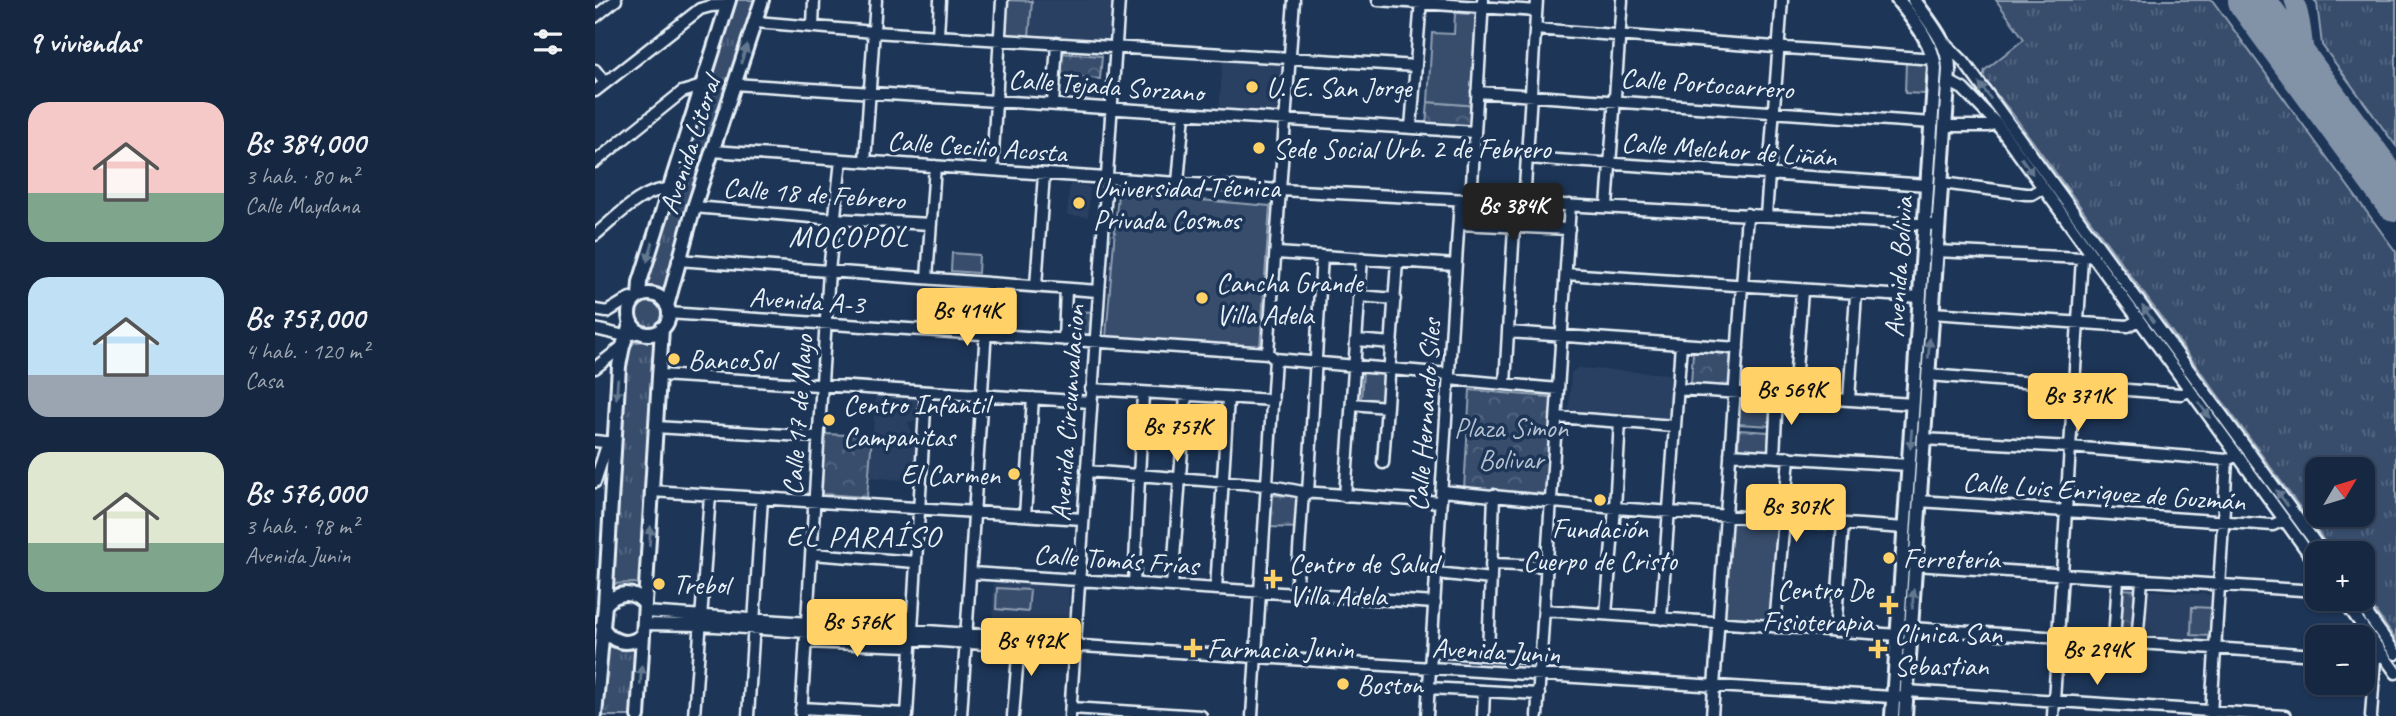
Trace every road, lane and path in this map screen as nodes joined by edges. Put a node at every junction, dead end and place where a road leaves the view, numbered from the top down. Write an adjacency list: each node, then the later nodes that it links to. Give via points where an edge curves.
1 (616, 0): 18 (street)
2 (762, 0): 19 (main road, Avenida Litoral)
3 (814, 0): 20 (street)
4 (876, 0): 22 (street)
5 (940, 0): 23 (street)
6 (1003, 0): 25 (street)
7 (1119, 0): 28 (street, Avenida Circunvalacion)
8 (1294, 0): 30 (street)
9 (1378, 0): 13 (street)
10 (1537, 0): 17 (street)
11 (1622, 0): 24 (street)
12 (1782, 0): 29 (street)
13 (1421, 2): 16 (street); 32 (street)
14 (1910, 2): 26 (main road, Avenida Bolivia); 31 (main road, Avenida Bolivia)
15 (729, 3): 35 (street, via 699,9); 37 (main road, Avenida Litoral)
16 (1483, 4): 17 (street); 39 (street, Calle Hernando Siles)
17 (1536, 11): 21 (street)
18 (595, 17)
19 (756, 22): 20 (street); 36 (main road, Avenida Litoral, one-way to 19)
20 (813, 27): 22 (street)
21 (1535, 29): 24 (street); 41 (street)
22 (874, 32): 23 (street); 40 (street)
23 (938, 35): 25 (street)
24 (1620, 36): 29 (street); 42 (street)
25 (1000, 39): 27 (street); 43 (street)
26 (1941, 40): 34 (main road, Avenida Bolivia, via 1949,62); 200 (street, one-way to 26, via 1964,62)
27 (1057, 43): 28 (street); 44 (street)
28 (1115, 46): 30 (street); 45 (street, Avenida Circunvalacion)
29 (1779, 47): 31 (street); 46 (street)
30 (1290, 58): 32 (street); 48 (street)
31 (1934, 59): 50 (main road, Avenida Bolivia)
32 (1416, 66): 51 (street)
33 (595, 70): 35 (street)
34 (1948, 81): 49 (street, via 1963,89); 50 (main road, Avenida Bolivia)
35 (605, 83): 38 (street)
36 (734, 84): 40 (street, Calle Tejada Sorzano); 53 (main road, Avenida Litoral)
37 (702, 86): 56 (street, via 682,92); 67 (main road, Avenida Litoral)
38 (595, 91)
39 (1477, 92): 41 (street, Calle Portocarrero); 52 (street, Calle Hernando Siles)
40 (870, 93): 43 (street, Calle Tejada Sorzano); 57 (street)
41 (1531, 95): 42 (street, Calle Portocarrero); 54 (street)
42 (1615, 100): 46 (street, Calle Portocarrero); 58 (street)
43 (996, 101): 44 (street, Calle Tejada Sorzano); 60 (street)
44 (1053, 104): 45 (street, Calle Tejada Sorzano)
45 (1110, 108): 47 (street, Calle Tejada Sorzano); 63 (street, Avenida Circunvalacion)
46 (1774, 110): 50 (street, Calle Portocarrero); 62 (street)
47 (1184, 113): 48 (street, Calle Tejada Sorzano); 64 (street)
48 (1286, 120): 51 (street, Calle Tejada Sorzano); 68 (street)
49 (1996, 123): 50 (street, Calle Portocarrero); 66 (street, one-way to 66)
50 (1939, 124): 65 (main road, Avenida Bolivia)
51 (1411, 128): 52 (street, Calle Tejada Sorzano)
52 (1475, 132): 69 (street, Calle Hernando Siles)
53 (712, 151): 55 (street, Calle Cecilio Acosta); 72 (main road, Avenida Litoral)
54 (1527, 158): 58 (street, Calle Melchor de Liñán); 70 (street)
55 (841, 160): 57 (street, Calle Cecilio Acosta); 76 (street, Calle 17 de Mayo)
56 (595, 162)
57 (865, 162): 59 (street, Calle Cecilio Acosta)
58 (1610, 164): 62 (street, Calle Melchor de Liñán); 73 (street)
59 (935, 166): 60 (street, Calle Cecilio Acosta); 77 (street)
60 (992, 170): 61 (street, Calle Cecilio Acosta)
61 (1044, 174): 63 (street, Calle Cecilio Acosta); 95 (street)
62 (1769, 174): 65 (street, Calle Melchor de Liñán); 75 (street)
63 (1105, 178): 64 (street, Calle Cecilio Acosta); 99 (street, Avenida Circunvalacion)
64 (1178, 183): 68 (street, Calle Cecilio Acosta)
65 (1935, 184): 66 (street, Calle Melchor de Liñán, via 2025,194); 79 (main road, Avenida Bolivia)
66 (2042, 188): 86 (street)
67 (669, 189): 82 (street, via 647,194); 103 (main road, Avenida Litoral, one-way to 103)
68 (1281, 190): 69 (street, Calle Cecilio Acosta); 84 (street)
69 (1465, 200): 70 (street, Calle Cecilio Acosta); 78 (street, Calle Hernando Siles)
70 (1524, 203): 71 (street, Calle Cecilio Acosta)
71 (1570, 205): 73 (street, Calle Cecilio Acosta); 81 (street)
72 (694, 207): 76 (street, Calle 18 de Febrero); 88 (main road, Avenida Litoral)
73 (1607, 207): 74 (street, Calle Cecilio Acosta)
74 (1747, 215): 75 (street, Calle Cecilio Acosta); 96 (street)
75 (1766, 215): 79 (street, Calle Cecilio Acosta)
76 (835, 219): 77 (street, Calle 18 de Febrero); 91 (street, Calle 17 de Mayo)
77 (931, 224): 93 (street)
78 (1459, 224): 80 (street); 90 (street, Calle Hernando Siles)
79 (1932, 224): 83 (main road, Avenida Bolivia); 102 (main road, Avenida Bolivia)
80 (1514, 227): 81 (street); 115 (street)
81 (1569, 229): 92 (street)
82 (595, 235)
83 (1936, 251): 86 (street); 108 (main road, Avenida Bolivia)
84 (1277, 253): 85 (street); 125 (street)
85 (1322, 256): 87 (street); 126 (street)
86 (2087, 257): 109 (street); 110 (street)
87 (1362, 258): 89 (street); 101 (street)
88 (678, 260): 91 (street); 106 (main road, Avenida Litoral)
89 (1397, 261): 90 (street); 104 (street)
90 (1456, 265): 132 (street, Calle Hernando Siles)
91 (829, 271): 93 (street); 111 (street, Calle 17 de Mayo)
92 (1566, 274): 96 (street); 117 (street)
93 (927, 278): 94 (street)
94 (989, 283): 95 (street); 116 (street)
95 (1036, 286): 97 (street)
96 (1742, 286): 98 (street); 124 (street)
97 (1066, 289): 99 (street); 118 (street)
98 (1802, 290): 100 (street); 146 (street)
99 (1098, 291): 121 (street, Avenida Circunvalacion)
100 (1856, 294): 102 (street); 150 (street)
101 (1360, 296): 104 (street); 119 (street)
102 (1920, 297): 153 (main road, Avenida Bolivia)
103 (637, 298): 106 (main road, via 654,295); 107 (street, via 626,299); 112 (main road, via 630,310)
104 (1395, 299): 122 (street)
105 (595, 310): 107 (street)
106 (668, 310): 111 (street, Avenida A-3); 113 (main road)
107 (607, 312): 114 (street)
108 (1932, 313): 110 (street); 131 (main road, Avenida Bolivia, one-way to 108)
109 (2139, 320): 110 (street, via 2128,326); 140 (street)
110 (2078, 323): 135 (street)
111 (826, 324): 116 (street, Avenida A-3); 134 (street, Calle 17 de Mayo)
112 (635, 327): 113 (main road, via 651,334); 120 (main road)
113 (662, 328): 130 (main road)
114 (598, 330): 120 (street)
115 (1508, 332): 117 (street); 133 (street)
116 (986, 334): 118 (street, Avenida A-3); 143 (street)
117 (1562, 336): 123 (street); 137 (street)
118 (1064, 340): 121 (street, Avenida A-3)
119 (1356, 340): 122 (street); 127 (street)
120 (624, 341): 128 (street); 162 (main road, one-way to 162)
121 (1095, 342): 125 (street, Avenida A-3); 136 (street, Avenida Circunvalacion)
122 (1391, 343): 129 (street)
123 (1681, 344): 124 (street); 138 (street)
124 (1738, 348): 141 (street)
125 (1272, 356): 126 (street, Avenida A-3); 149 (street)
126 (1316, 363): 127 (street, Avenida A-3); 178 (street)
127 (1355, 366): 129 (street, Avenida A-3); 152 (street)
128 (595, 368)
129 (1390, 369): 132 (street, Avenida A-3); 154 (street)
130 (660, 375): 134 (street); 158 (main road)
131 (1928, 375): 135 (street); 160 (main road, Avenida Bolivia)
132 (1449, 376): 133 (street, Avenida A-3); 177 (street, Calle Hernando Siles)
133 (1505, 384): 137 (street, Avenida A-3)
134 (823, 385): 139 (street); 159 (street, Calle 17 de Mayo)
135 (2074, 385): 140 (street); 163 (street)
136 (1091, 389): 142 (street); 151 (street, Avenida Circunvalacion)
137 (1558, 389): 155 (street)
138 (1677, 389): 141 (street); 157 (street)
139 (926, 391): 143 (street); 187 (street)
140 (2190, 391): 167 (street, one-way to 167)
141 (1734, 392): 144 (street); 164 (street)
142 (1143, 393): 145 (street); 171 (street)
143 (982, 395): 147 (street); 190 (street)
144 (1777, 395): 146 (street); 165 (street)
145 (1186, 396): 148 (street); 172 (street)
146 (1794, 396): 150 (street)
147 (1033, 398): 151 (street); 192 (street)
148 (1228, 398): 149 (street); 174 (street)
149 (1273, 400): 175 (street)
150 (1849, 400): 153 (street)
151 (1091, 402): 170 (street, Avenida Circunvalacion)
152 (1352, 404): 154 (street); 181 (street)
153 (1913, 404): 169 (main road, Avenida Bolivia, one-way to 169)
154 (1387, 407): 168 (street)
155 (1557, 417): 156 (street); 183 (street)
156 (1620, 421): 157 (street); 188 (street)
157 (1674, 426): 191 (street)
158 (656, 427): 159 (street); 176 (main road)
159 (818, 437): 185 (street, Calle 17 de Mayo)
160 (1923, 439): 163 (street); 184 (main road, Avenida Bolivia)
161 (595, 441): 162 (street)
162 (610, 442): 173 (street); 227 (main road)
163 (2070, 447): 167 (street); 189 (street)
164 (1730, 454): 165 (street); 193 (street)
165 (1774, 456): 166 (street)
166 (1789, 457): 169 (street); 195 (street)
167 (2232, 458): 196 (street); 197 (street)
168 (1383, 463)
169 (1909, 465): 199 (main road, Avenida Bolivia)
170 (1086, 471): 171 (street); 194 (street, Avenida Circunvalacion)
171 (1140, 476): 172 (street); 214 (street)
172 (1181, 480): 174 (street); 216 (street)
173 (595, 482)
174 (1223, 482): 175 (street); 217 (street)
175 (1265, 485): 178 (street); 219 (street)
176 (652, 491): 179 (street); 229 (main road, one-way to 176)
177 (1442, 491): 180 (street); 186 (street, Calle Hernando Siles)
178 (1305, 492): 181 (street); 220 (street)
179 (710, 495): 182 (street); 231 (street)
180 (1494, 495): 183 (street); 204 (street)
181 (1345, 496): 186 (street)
182 (762, 498): 185 (street); 232 (street)
183 (1551, 500): 188 (street); 206 (street)
184 (1919, 501): 189 (street, Calle Luis Enriquez de Guzmán); 205 (main road, Avenida Bolivia)
185 (815, 502): 187 (street); 202 (street, Calle 17 de Mayo)
186 (1441, 502): 208 (street, Calle Hernando Siles)
187 (920, 508): 190 (street); 203 (street)
188 (1615, 508): 191 (street); 226 (street)
189 (2066, 511): 197 (street, Calle Luis Enriquez de Guzmán); 209 (street)
190 (975, 512): 192 (street); 207 (street)
191 (1668, 512): 193 (street); 230 (street)
192 (1025, 515): 194 (street)
193 (1726, 516): 195 (street); 233 (street)
194 (1083, 519): 211 (street, Avenida Circunvalacion)
195 (1783, 520): 198 (street); 234 (street)
196 (2284, 520): 197 (street, Calle Luis Enriquez de Guzmán, via 2273,525); 201 (street)
197 (2223, 522): 215 (street)
198 (1843, 524): 199 (street); 236 (street)
199 (1905, 528): 238 (main road, Avenida Bolivia)
200 (2314, 541)
201 (2305, 549)
202 (812, 554): 203 (street); 222 (street, Calle 17 de Mayo)
203 (915, 562): 228 (street)
204 (1492, 564): 206 (street); 212 (street)
205 (1915, 565): 209 (street); 235 (main road, Avenida Bolivia, one-way to 205)
206 (1547, 566): 223 (street)
207 (971, 573): 211 (street, Calle Tomás Frías); 240 (street)
208 (1437, 573): 212 (street); 221 (street, Calle Hernando Siles)
209 (2062, 575): 210 (street); 241 (street)
210 (2118, 578): 213 (street); 243 (street)
211 (1079, 579): 214 (street, Calle Tomás Frías); 245 (street, Avenida Circunvalacion)
212 (1491, 579): 249 (street)
213 (2142, 580): 215 (street); 244 (street)
214 (1134, 584): 216 (street, Calle Tomás Frías)
215 (2219, 584): 218 (street); 246 (street)
216 (1172, 586): 217 (street, Calle Tomás Frías)
217 (1216, 589): 219 (street, Calle Tomás Frías)
218 (2305, 590)
219 (1259, 592): 220 (street, Calle Tomás Frías); 251 (street)
220 (1296, 594): 221 (street, Calle Tomás Frías)
221 (1435, 603): 247 (street, Calle Hernando Siles)
222 (808, 610): 228 (street); 237 (street, Calle 17 de Mayo)
223 (1544, 610): 226 (street); 254 (street)
224 (2349, 611): 252 (street)
225 (2365, 611): 248 (street)
226 (1606, 614): 230 (street)
227 (601, 615): 229 (main road, via 615,596 625,593 635,595); 229 (main road, via 607,635 619,642 632,642); 268 (main road)
228 (912, 617): 239 (street)
229 (644, 619): 231 (street, Avenida Junin); 271 (main road, one-way to 229)
230 (1661, 619): 233 (street)
231 (700, 620): 232 (street, Avenida Junin); 272 (street)
232 (754, 624): 237 (street, Avenida Junin); 273 (street)
233 (1718, 624): 234 (street); 258 (street)
234 (1776, 627): 236 (street)
235 (1911, 628): 241 (street); 262 (main road, Avenida Bolivia)
236 (1835, 631): 238 (street)
237 (806, 632): 239 (street); 239 (street, Avenida Junin); 264 (street, Calle 17 de Mayo)
238 (1898, 635): 262 (main road, Avenida Bolivia)
239 (911, 638): 240 (street, Avenida Junin); 269 (street)
240 (967, 638): 242 (street, Avenida Junin); 274 (street)
241 (2058, 638): 243 (street); 263 (street)
242 (1019, 642): 245 (street, Avenida Junin); 275 (street)
243 (2114, 642): 244 (street)
244 (2137, 643): 246 (street)
245 (1077, 646): 251 (street, Avenida Junin); 265 (street, Avenida Circunvalacion)
246 (2215, 649): 250 (street); 266 (street)
247 (1432, 651): 249 (street, Avenida Junin); 255 (street, Calle Hernando Siles)
248 (2396, 653)
249 (1488, 654): 254 (street, Avenida Junin)
250 (2305, 655)
251 (1255, 657): 255 (street, Avenida Junin); 277 (street)
252 (2379, 657): 253 (street); 256 (street); 286 (street)
253 (2375, 658)
254 (1541, 659): 257 (street)
255 (1431, 669): 257 (street, Avenida Junin); 259 (street, Calle Hernando Siles)
256 (2396, 673)
257 (1540, 675): 258 (street, Avenida Junin); 261 (street)
258 (1714, 686): 262 (street, Avenida Junin); 281 (street)
259 (1429, 688): 260 (street, Avenida Junin); 278 (street, Calle Hernando Siles)
260 (1485, 691): 261 (street, Avenida Junin); 279 (street)
261 (1539, 694): 280 (street)
262 (1902, 695): 263 (street, Avenida Junin); 282 (main road, Avenida Bolivia); 283 (main road, Avenida Bolivia)
263 (2054, 700): 266 (street, Avenida Junin); 284 (street)
264 (801, 712): 269 (street)
265 (1070, 712): 267 (street)
266 (2211, 713): 285 (street, Avenida Junin)
267 (1124, 714): 270 (street)
268 (595, 715)
269 (907, 715)
270 (1171, 715): 276 (street)
271 (638, 716)
272 (694, 716)
273 (748, 716)
274 (961, 716)
275 (1013, 716)
276 (1201, 716)
277 (1252, 716)
278 (1427, 716)
279 (1483, 716)
280 (1538, 716)
281 (1712, 716)
282 (1892, 716)
283 (1905, 716)
284 (2053, 716)
285 (2285, 716)
286 (2371, 716)

